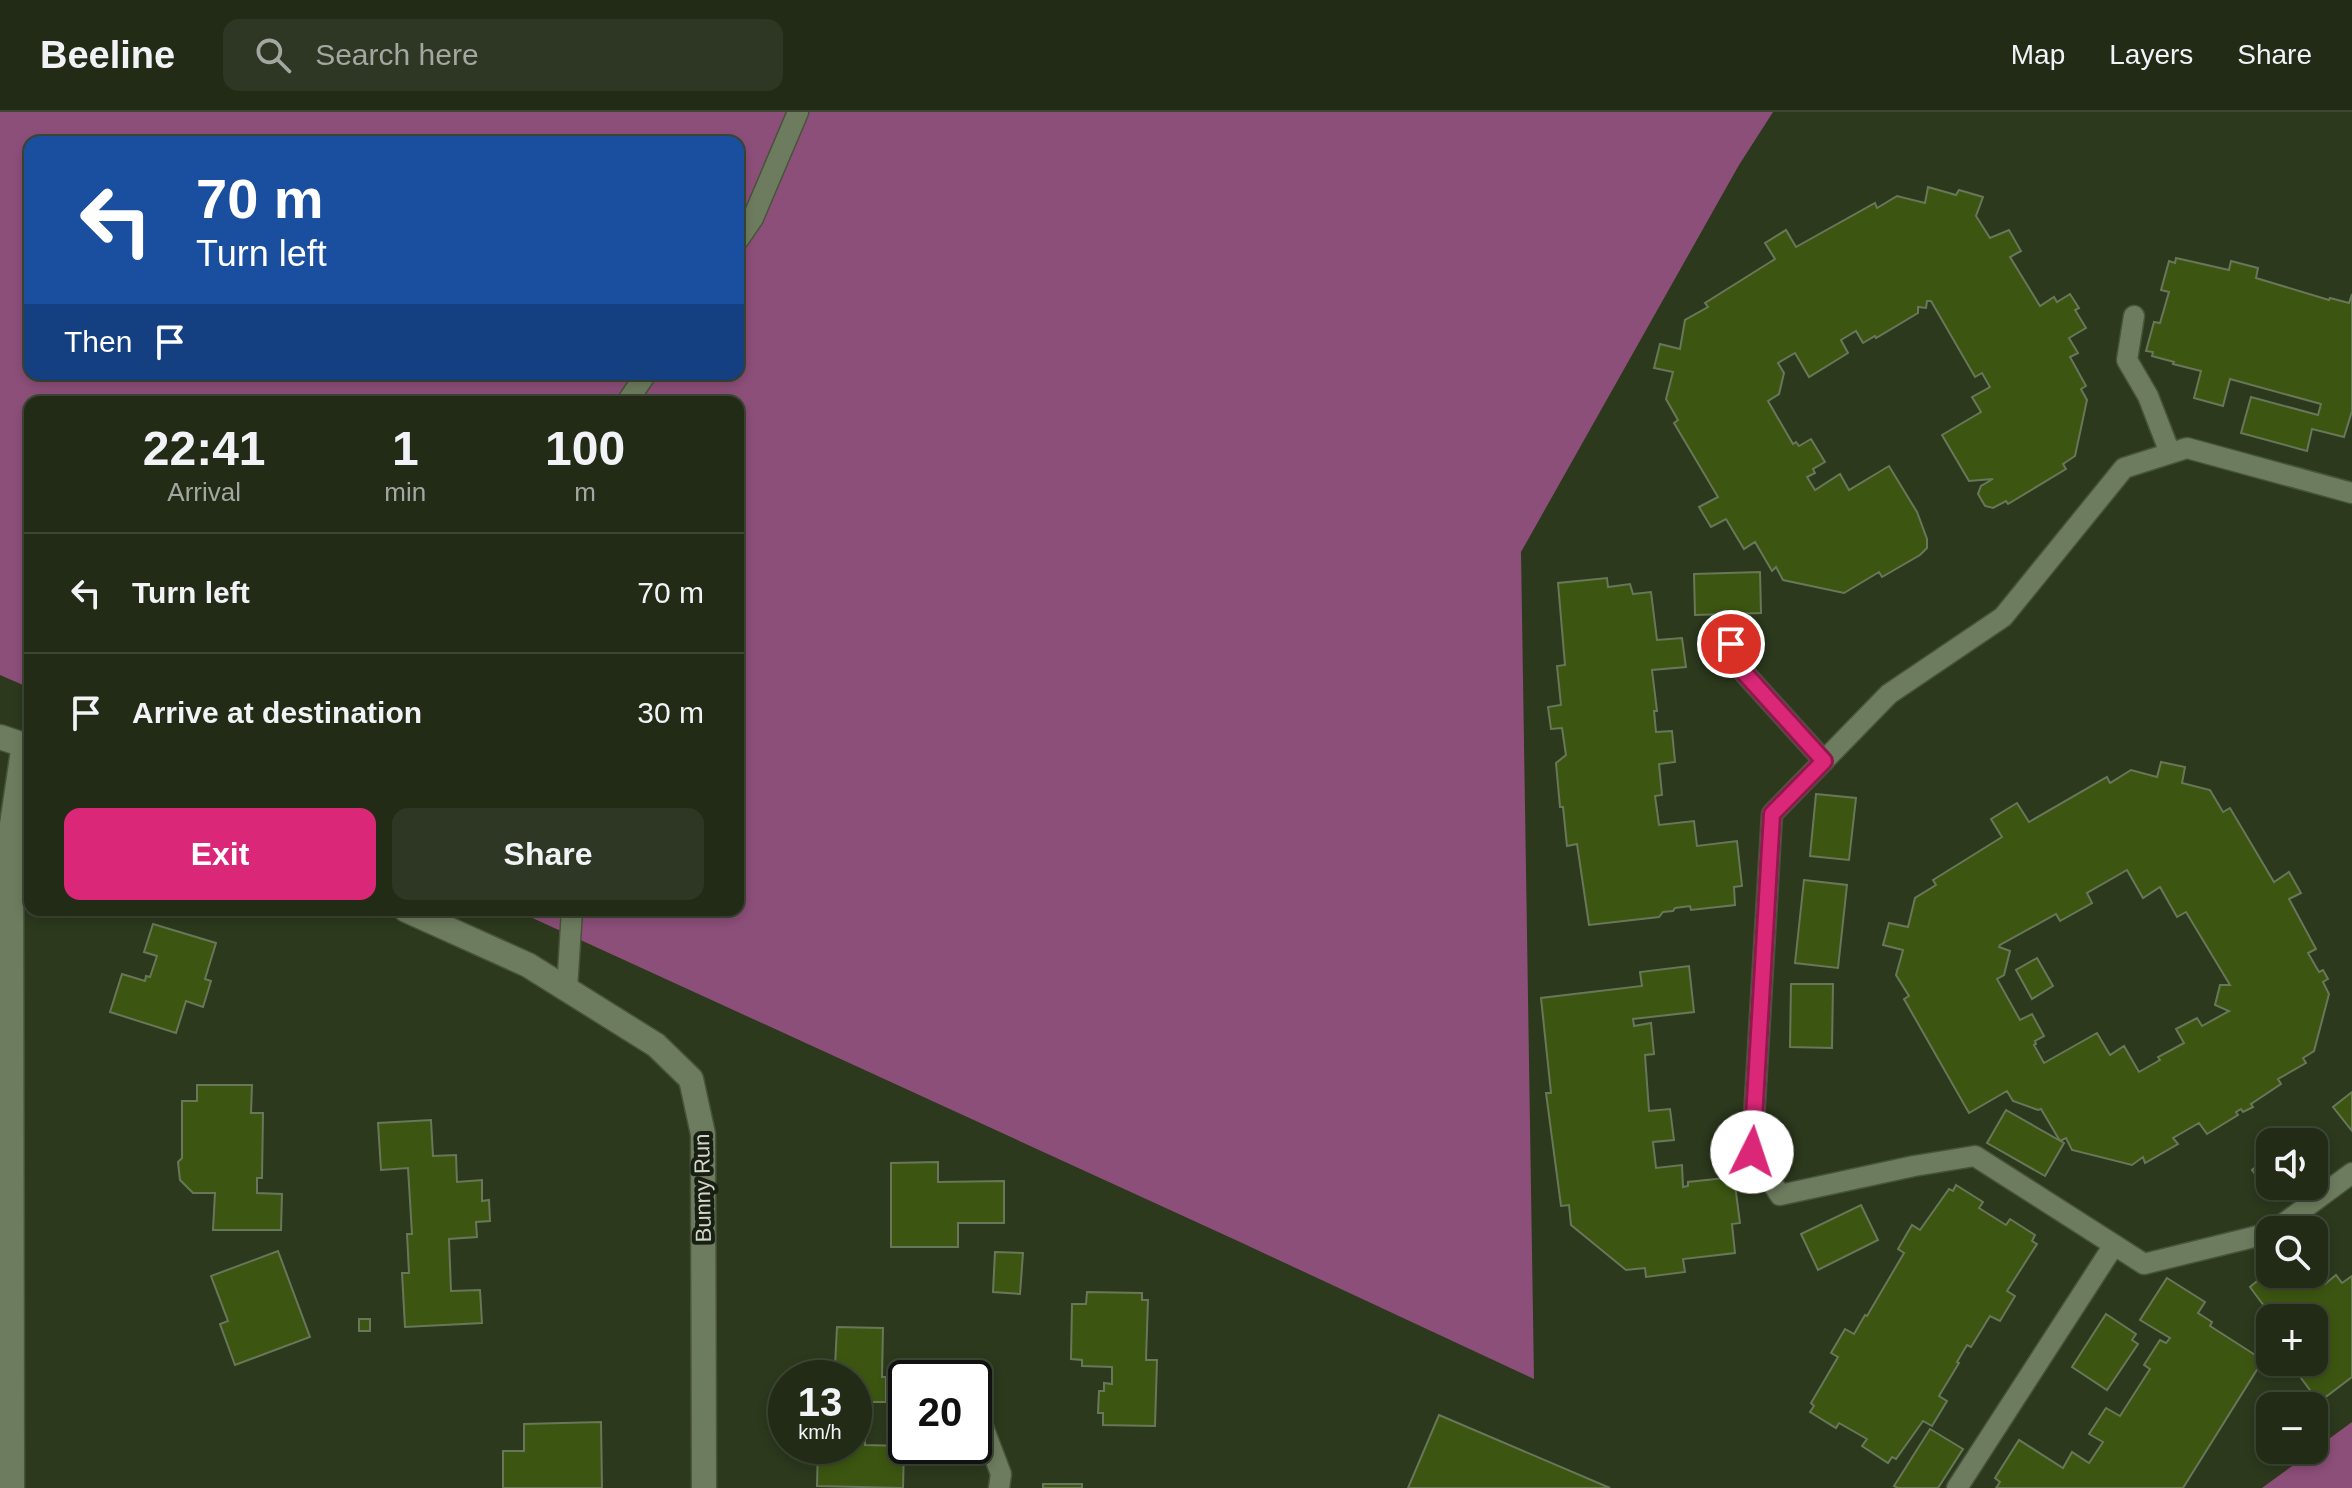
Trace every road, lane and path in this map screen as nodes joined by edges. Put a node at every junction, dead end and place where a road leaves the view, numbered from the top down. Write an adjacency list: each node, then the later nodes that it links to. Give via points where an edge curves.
1 (798, 112): 2 (lane)
2 (744, 231)
3 (2134, 316): 4 (lane, via 2127,360)
4 (2170, 453): 5 (lane, via 2187,448); 9 (lane, via 2124,468 2003,617 1889,694)
5 (2352, 493)
6 (1724, 621): 9 (lane, via 1739,667)
7 (0, 737): 8 (street)
8 (24, 745)
9 (1824, 761): 17 (lane, via 1772,814 1752,1152 1780,1195 1975,1156)
10 (24, 762): 19 (street, via 11,831)
11 (419, 916): 13 (street, Bunny Run, via 528,965)
12 (572, 916): 13 (lane)
13 (567, 989): 20 (street, Bunny Run, via 656,1045 691,1079 703,1134)
14 (2352, 1173): 15 (lane)
15 (2294, 1216)
16 (2256, 1236): 17 (lane, via 2144,1264)
17 (2114, 1245): 22 (lane)
18 (992, 1450): 21 (lane, via 1001,1474)
19 (12, 1488)
20 (704, 1488)
21 (999, 1488)
22 (1957, 1488)

